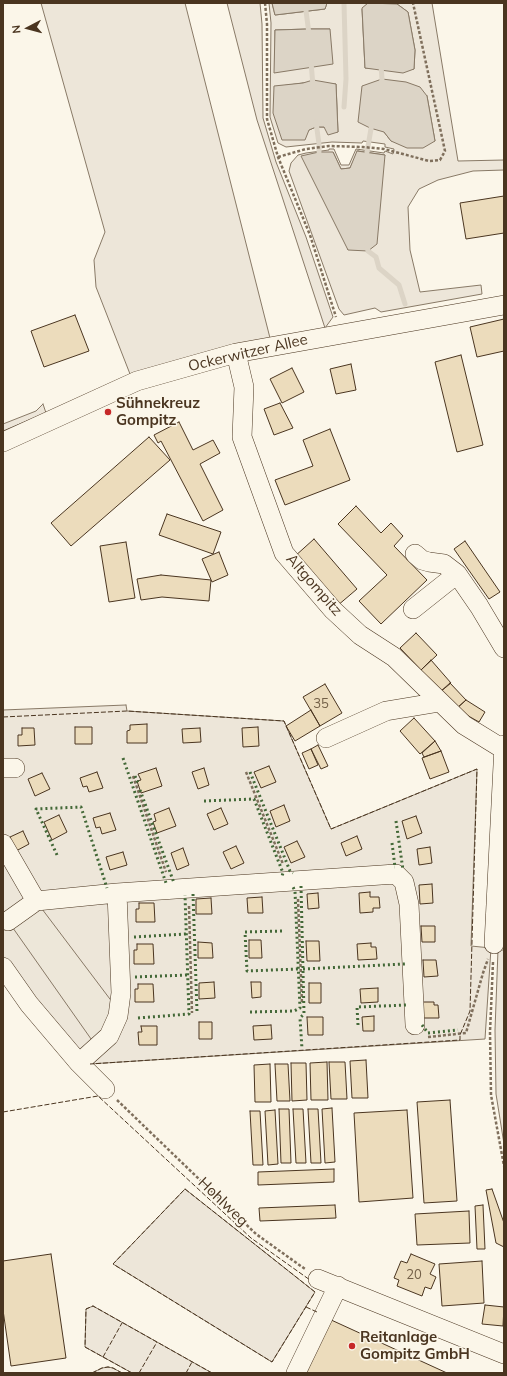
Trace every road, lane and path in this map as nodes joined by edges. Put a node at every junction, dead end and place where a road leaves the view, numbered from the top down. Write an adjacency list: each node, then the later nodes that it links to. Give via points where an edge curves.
1 (265, 3): 3 (path, via 267,120)
2 (413, 3): 3 (path, via 445,151 440,160 429,161 384,149 328,146)
3 (278, 157): 5 (path, via 310,235 336,314)
4 (504, 305): 5 (street, Ockerwitzer Allee)
5 (339, 333): 6 (street, Ockerwitzer Allee)
6 (236, 353): 7 (street, Ockerwitzer Allee, via 137,381); 12 (street, Altgompitz, via 244,387 242,437 284,553 333,610 360,635 394,657)
7 (3, 442)
8 (415, 554): 9 (street, via 422,560 444,564)
9 (457, 574): 10 (street); 11 (street)
10 (412, 609)
11 (504, 648)
12 (440, 702): 13 (street, via 386,711); 14 (street, Altgompitz, via 464,725)
13 (326, 738)
14 (503, 747): 23 (street, Altgompitz)
15 (246, 772): 18 (path)
16 (133, 776): 19 (path)
17 (3, 844): 21 (street)
18 (294, 881): 19 (street); 25 (path); 27 (street, via 396,874 404,882 409,904)
19 (180, 889): 20 (street); 26 (path)
20 (116, 893): 21 (street); 28 (street, via 121,993 118,1016 109,1036)
21 (36, 901): 22 (street)
22 (8, 921)
23 (494, 944): 27 (path, via 466,1033 425,1037); 30 (path, via 490,1032 491,1094)
24 (3, 967): 28 (street, via 29,1004)
25 (302, 1004)
26 (192, 1014)
27 (415, 1025)
28 (79, 1063): 29 (street)
29 (105, 1089): 31 (path, Hohlweg, via 256,1234)
30 (504, 1166)
31 (318, 1279): 32 (street)
32 (338, 1286): 33 (street); 34 (street)
33 (504, 1354)
34 (296, 1373)

